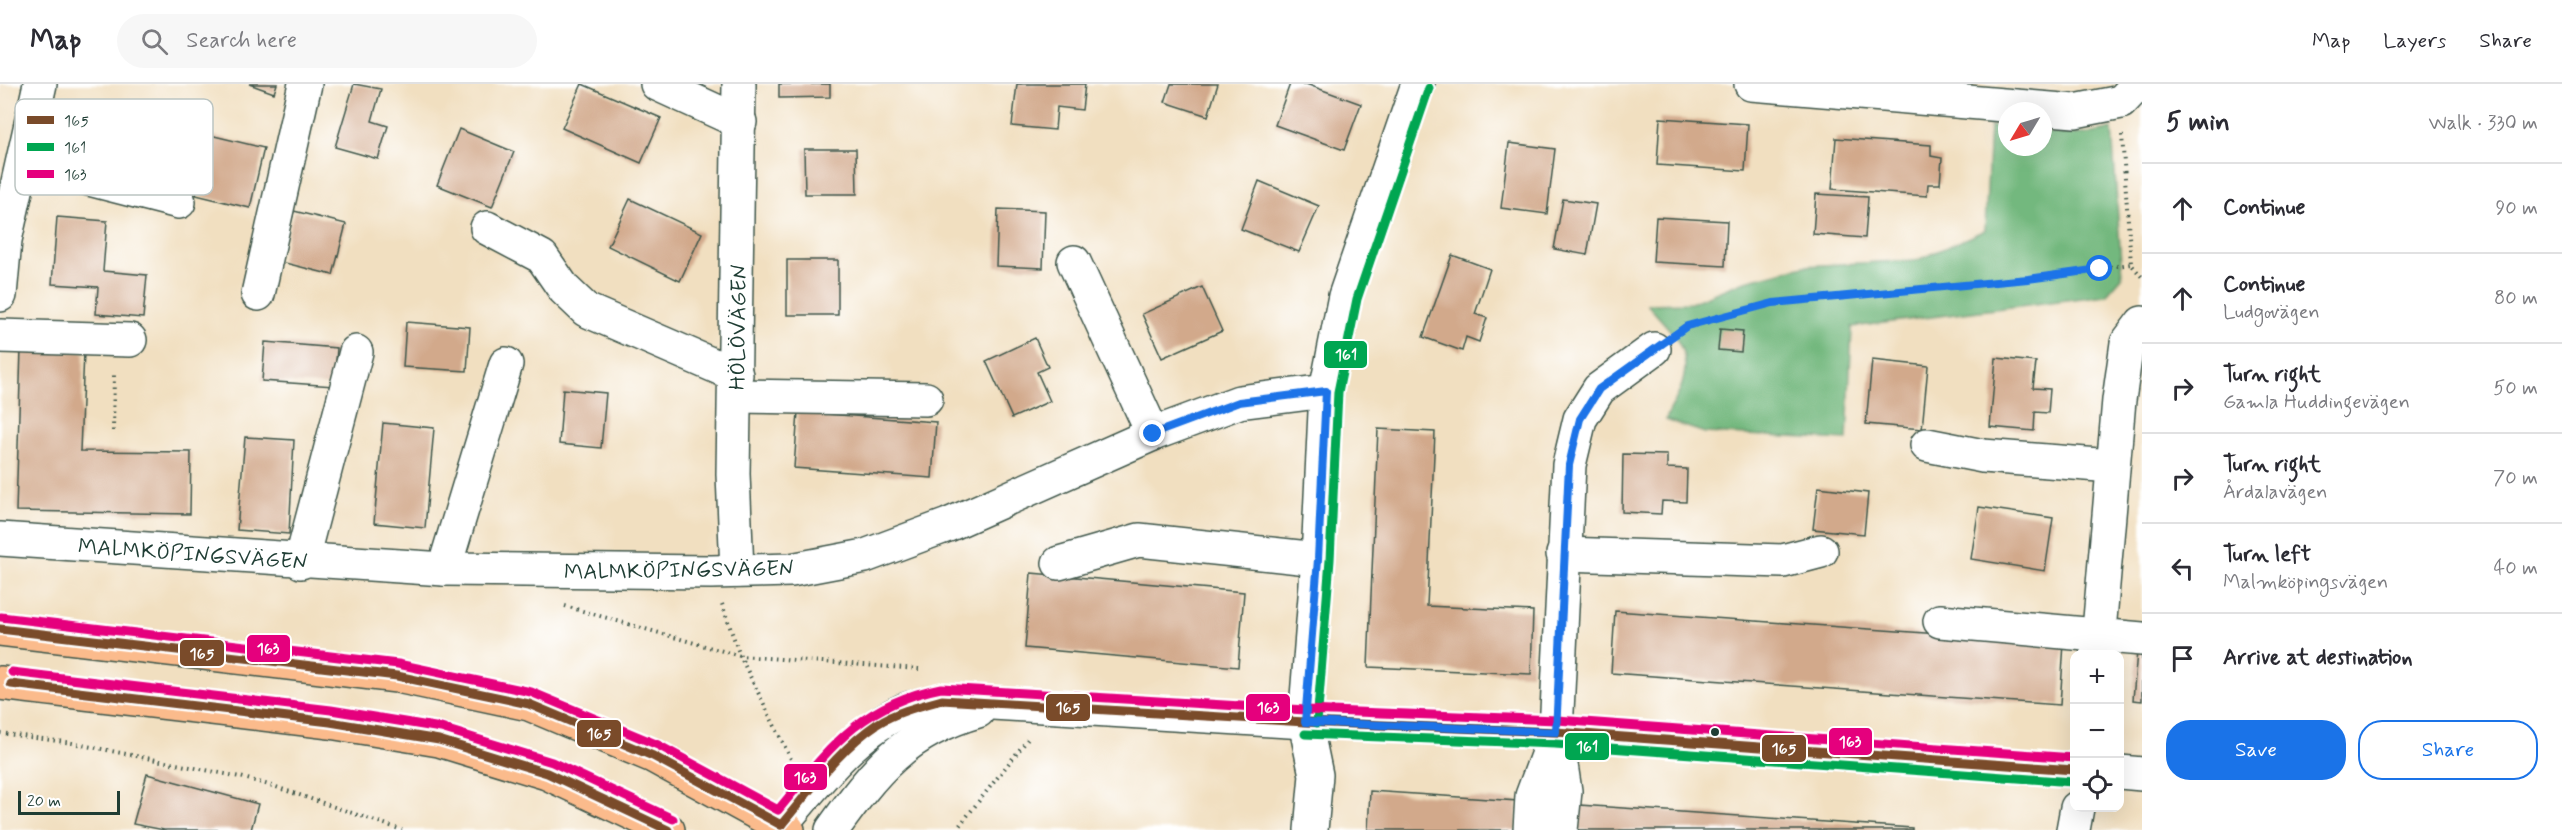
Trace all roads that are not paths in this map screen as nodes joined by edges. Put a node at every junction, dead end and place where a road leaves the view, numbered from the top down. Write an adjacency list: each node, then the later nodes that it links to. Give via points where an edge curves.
1 (40, 84): 8 (street)
2 (305, 84): 15 (street)
3 (657, 84): 9 (street)
4 (739, 84): 9 (street, HÖLÖVÄGEN)
5 (1418, 84): 24 (street, via 1345,296)
6 (1751, 84): 7 (street, via 2075,111)
7 (2130, 93)
8 (37, 99)
9 (740, 122): 23 (street, HÖLÖVÄGEN)
10 (15, 194): 16 (street, via 5,240)
11 (152, 195): 12 (street)
12 (179, 202)
13 (487, 228): 23 (street, via 542,257 564,289 586,310)
14 (1074, 262): 26 (street)
15 (258, 294)
16 (0, 295)
17 (2142, 323): 28 (street, via 2127,343)
18 (0, 336): 19 (street)
19 (122, 340)
20 (1654, 349): 31 (street, via 1599,389 1580,419 1569,465)
21 (356, 352): 33 (street)
22 (506, 364): 35 (street)
23 (735, 386): 25 (street); 36 (street, HÖLÖVÄGEN, via 733,474)
24 (1326, 391): 26 (street, MALMKÖPINGSVÄGEN, via 1239,402); 32 (street)
25 (926, 399)
26 (1153, 434): 36 (street, MALMKÖPINGSVÄGEN, via 948,525 865,556 792,570)
27 (1927, 445): 28 (street, via 1983,456)
28 (2112, 466): 40 (street)
29 (0, 539): 33 (street, MALMKÖPINGSVÄGEN)
30 (1821, 551): 31 (street, via 1783,561)
31 (1563, 554): 44 (street)
32 (1318, 559): 34 (street, via 1139,540); 43 (street)
33 (301, 562): 35 (street, MALMKÖPINGSVÄGEN)
34 (1059, 563)
35 (444, 569): 36 (street, MALMKÖPINGSVÄGEN)
36 (724, 571)
37 (1940, 621): 40 (street)
38 (0, 629): 49 (main road, via 397,676 529,704 653,756)
39 (2142, 639): 40 (street)
40 (2098, 645)
41 (0, 683): 50 (main road, via 330,722 439,740 547,773)
42 (997, 705): 43 (street); 49 (street, via 942,700 900,712 875,725 815,786); 51 (street, via 945,720 891,756)
43 (1305, 722): 44 (street); 52 (street, via 1316,775)
44 (1556, 732): 45 (street); 53 (street, via 1532,796); 54 (street, via 1565,791)
45 (2070, 770)
46 (2124, 772): 47 (street)
47 (2142, 774)
48 (2077, 812): 55 (street)
49 (782, 828)
50 (668, 830)
51 (832, 830)
52 (1311, 830)
53 (1530, 830)
54 (1561, 830)
55 (2073, 830)

